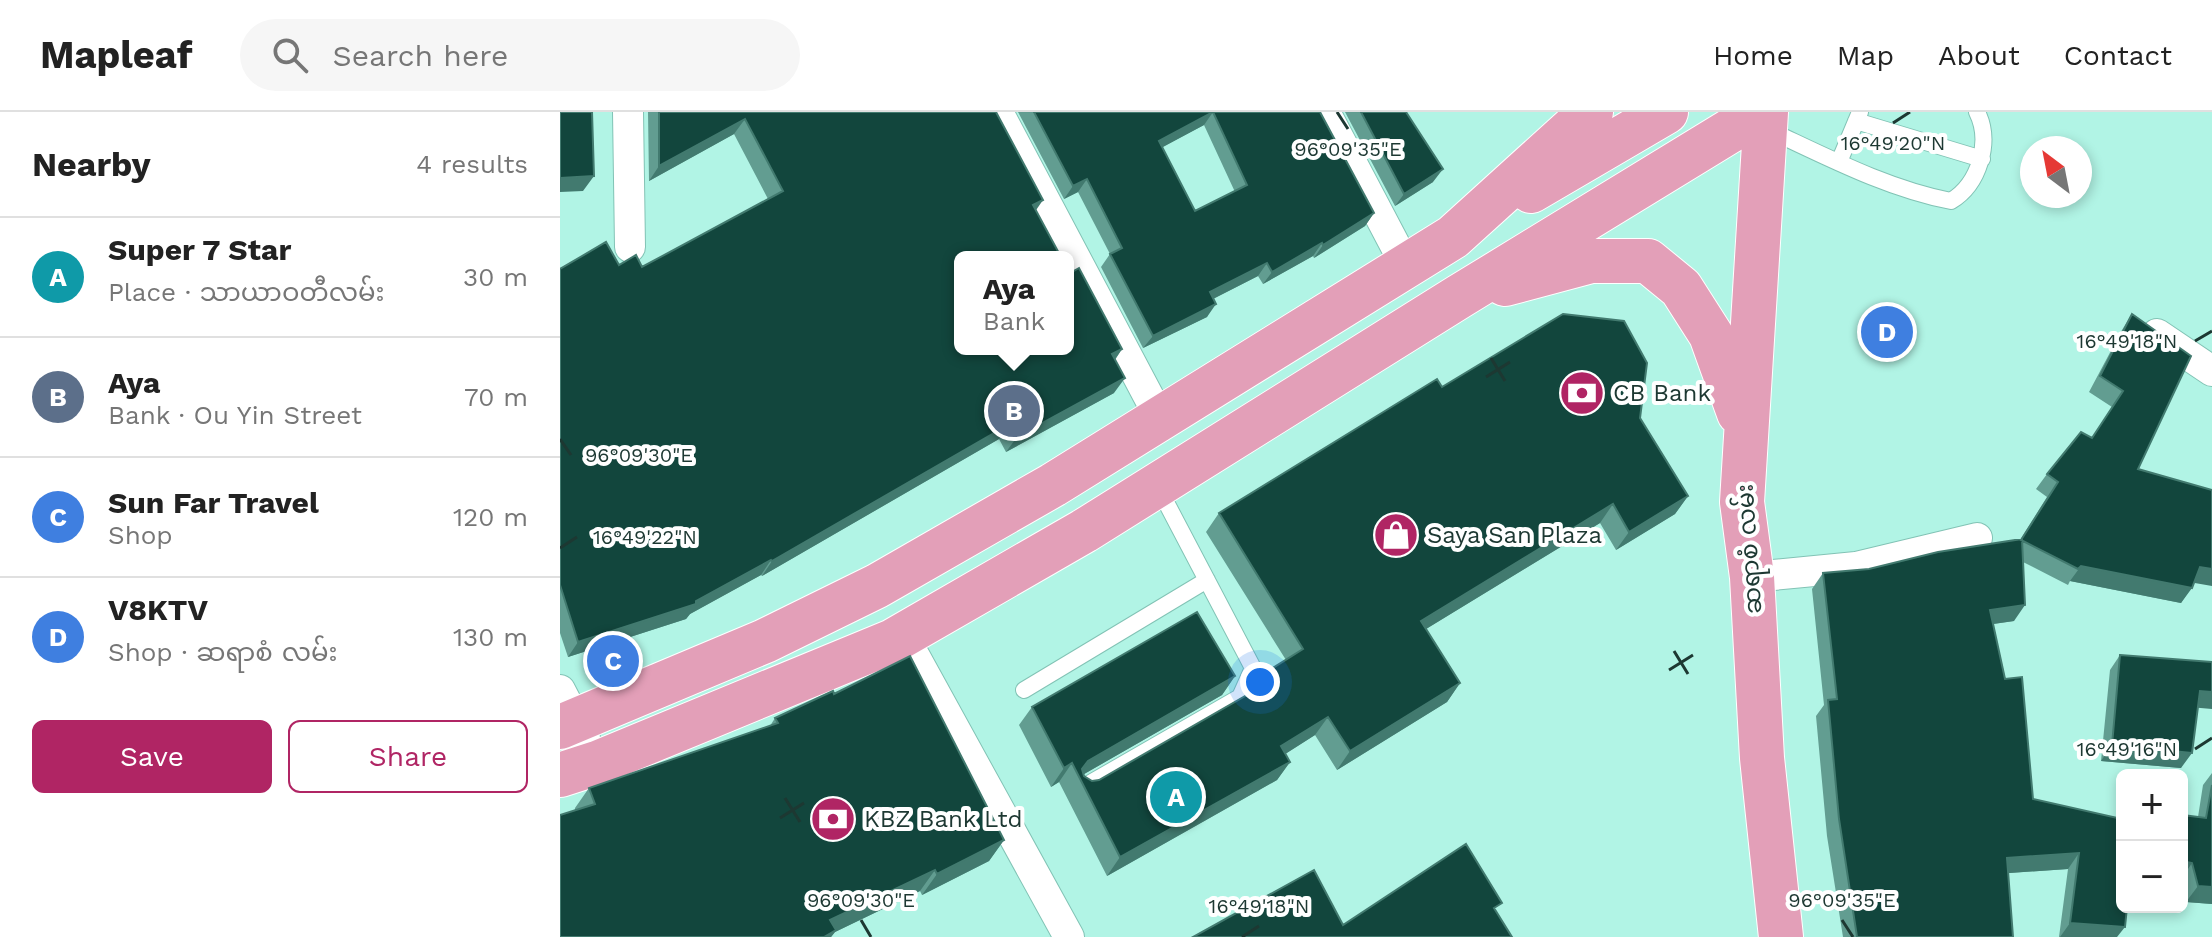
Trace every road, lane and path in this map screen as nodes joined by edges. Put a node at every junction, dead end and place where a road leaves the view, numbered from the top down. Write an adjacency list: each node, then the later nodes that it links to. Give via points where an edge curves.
1 (628, 112): 12 (street)
2 (998, 112): 13 (street)
3 (1325, 112): 15 (street)
4 (1591, 112): 11 (main road)
5 (1666, 112): 11 (main road)
6 (1977, 112): 9 (lane)
7 (1858, 116): 9 (lane); 10 (lane)
8 (1764, 117): 10 (lane); 16 (main road); 22 (main road, ဆရာစံ လမ်း)
9 (1982, 159): 10 (lane, via 1966,192 1951,201)
10 (1839, 162)
11 (1453, 237): 15 (main road)
12 (630, 247)
13 (1072, 251)
14 (1074, 256): 20 (street)
15 (1406, 266): 19 (main road)
16 (1460, 296): 21 (main road); 22 (main road, via 1591,261 1648,261 1681,288 1711,335)
17 (2137, 321): 18 (street)
18 (2212, 371)
19 (1225, 380): 20 (main road); 21 (main road)
20 (1161, 420): 27 (main road)
21 (1253, 426): 23 (main road)
22 (1745, 428): 25 (main road, ဆရာစံ လမ်း, via 1742,502)
23 (1158, 485): 26 (lane); 28 (main road)
24 (1977, 538): 25 (street, via 1856,567)
25 (1752, 577): 34 (main road, ဆရာစံ လမ်း, via 1762,758)
26 (1207, 580): 29 (lane); 32 (lane, via 1253,668 1240,697)
27 (877, 586): 28 (main road); 30 (main road, via 765,641)
28 (903, 635): 31 (main road); 33 (street)
29 (1024, 690)
30 (566, 713): 31 (street)
31 (578, 769)
32 (1080, 789)
33 (1069, 937)
34 (1781, 937)

